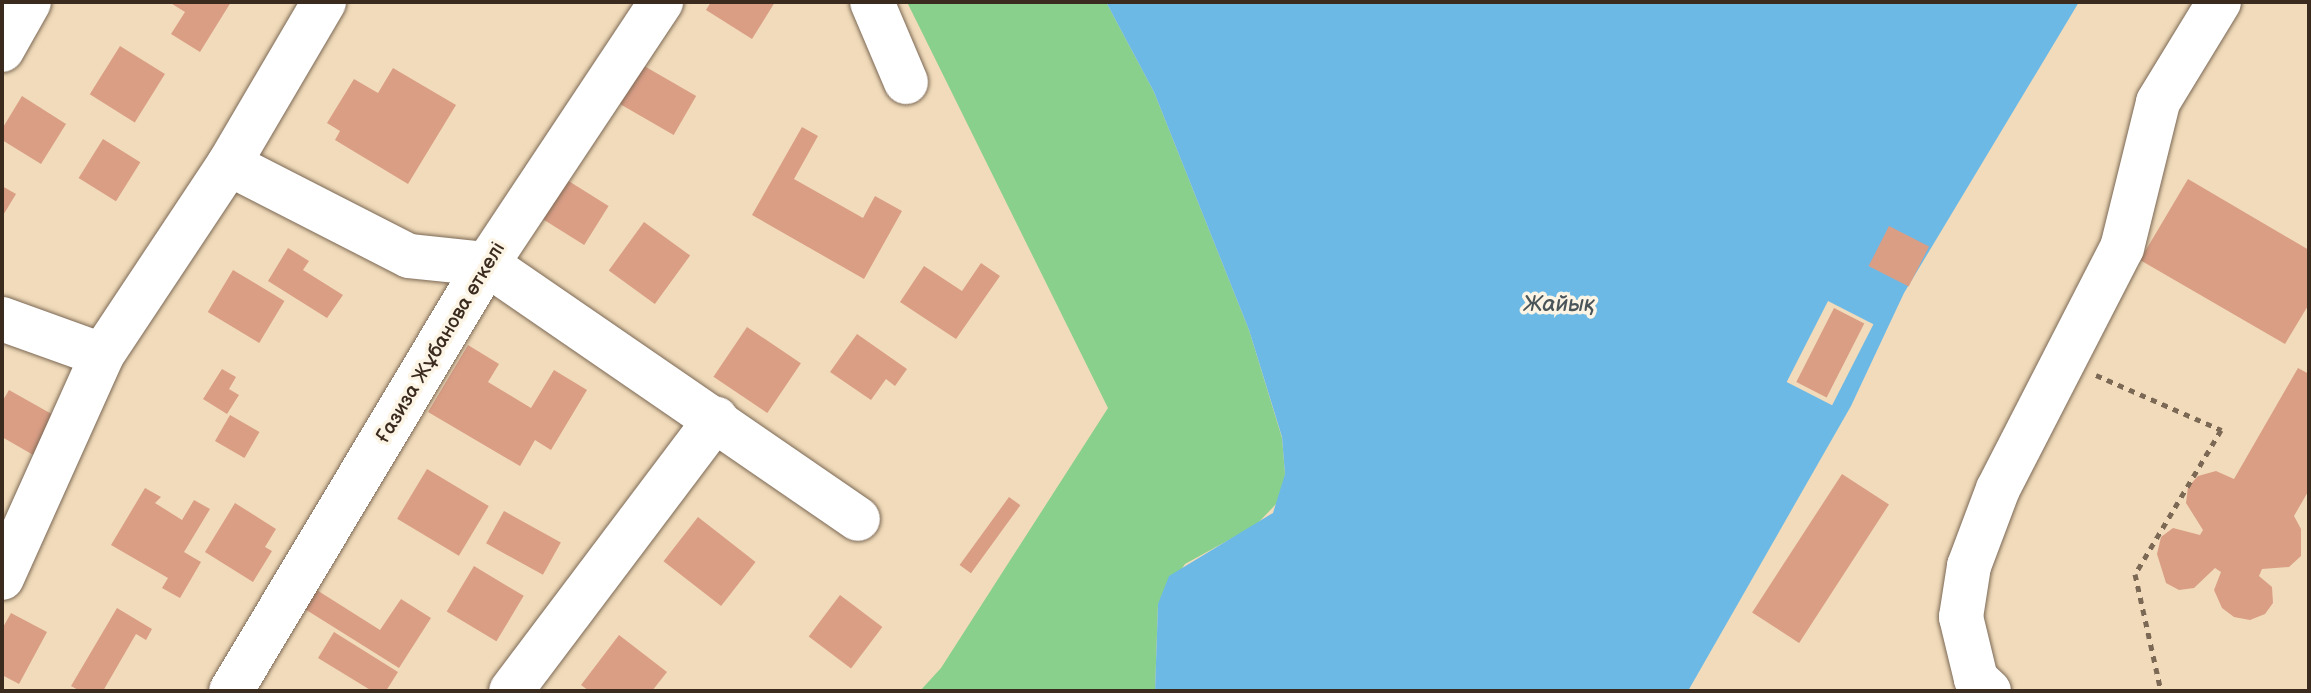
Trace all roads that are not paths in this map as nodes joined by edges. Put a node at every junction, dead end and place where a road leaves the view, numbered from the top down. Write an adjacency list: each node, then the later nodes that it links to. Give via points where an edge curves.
1 (29, 2): 6 (street)
2 (324, 2): 8 (street)
3 (661, 2): 9 (street, Ғазиза Жұбанова өткелі)
4 (872, 2): 7 (street)
5 (2219, 2): 17 (street, via 2158,102 2122,248 1998,489 1969,566 1961,617 1976,679)
6 (2, 50)
7 (906, 82)
8 (229, 164): 9 (street, via 409,256); 11 (street)
9 (487, 264): 12 (street); 15 (street, Ғазиза Жұбанова өткелі)
10 (2, 319): 11 (street)
11 (102, 355): 14 (street)
12 (716, 419): 13 (street); 16 (street)
13 (858, 519)
14 (2, 578)
15 (231, 691)
16 (511, 691)
17 (1989, 691)

